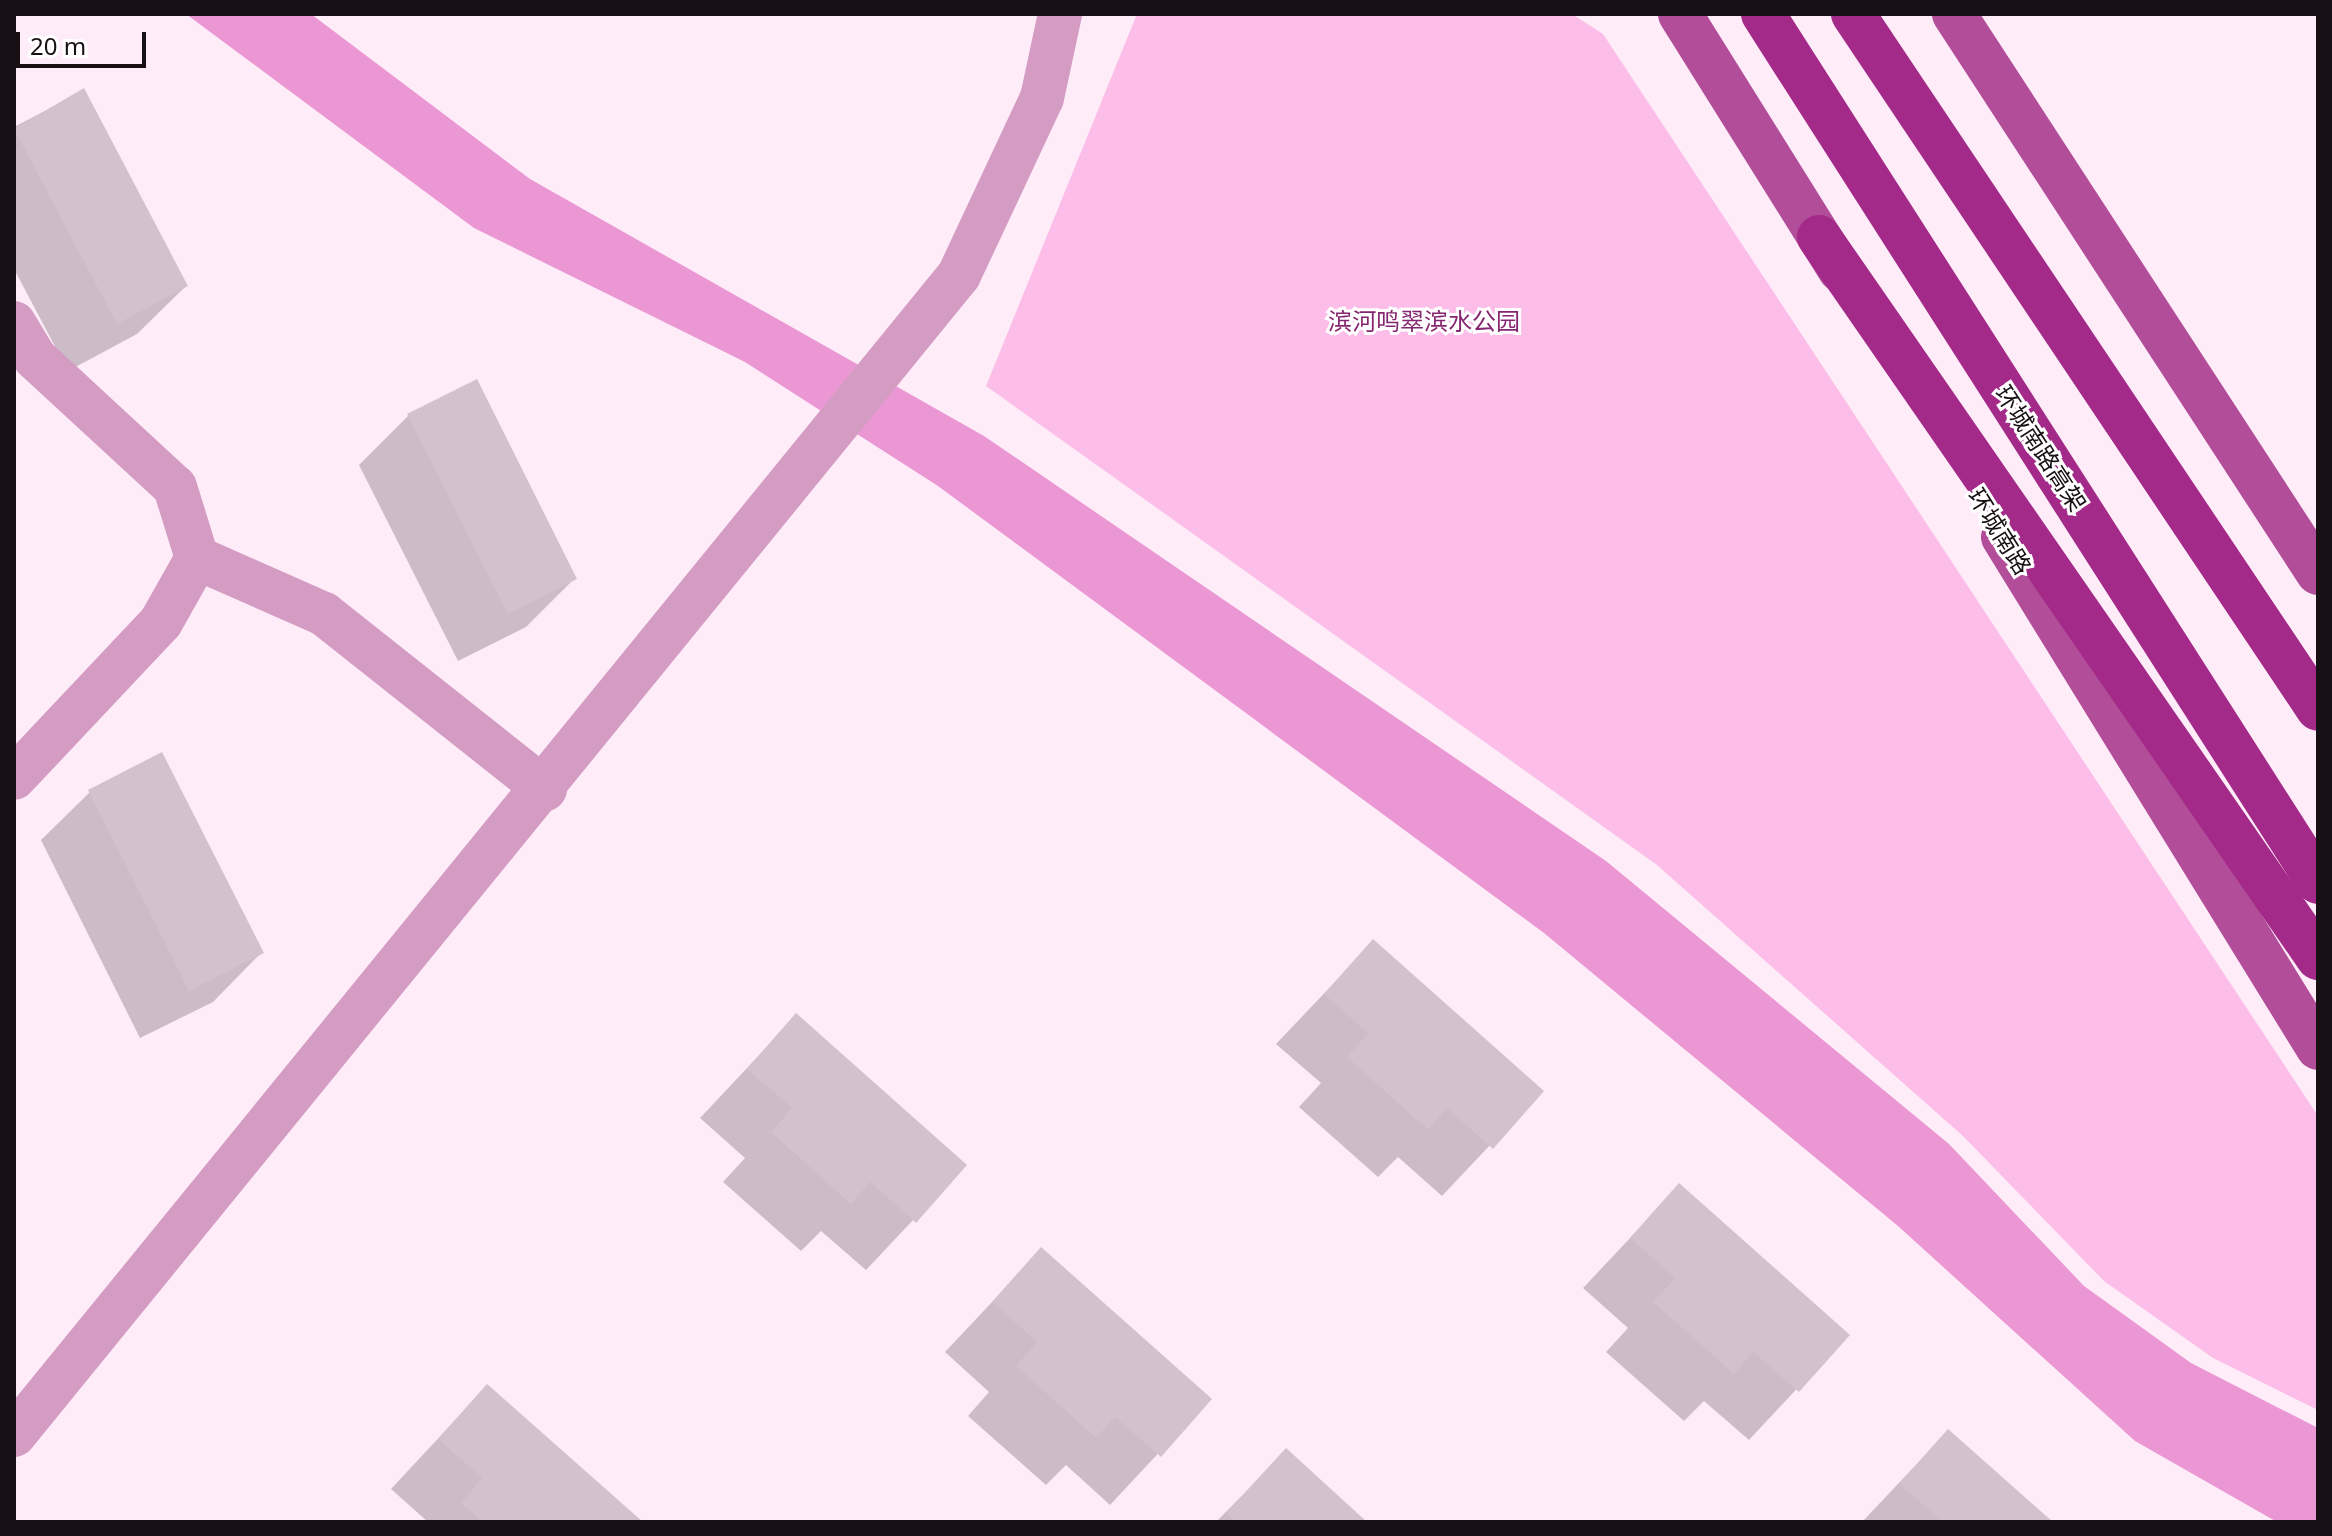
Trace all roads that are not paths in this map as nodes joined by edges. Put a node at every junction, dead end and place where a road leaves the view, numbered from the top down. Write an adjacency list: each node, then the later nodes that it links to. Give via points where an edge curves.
1 (1060, 14): 12 (street, via 1042,98 959,275)
2 (1680, 14): 6 (main road, 环城南路)
3 (1763, 14): 13 (highway, 环城南路高架)
4 (1853, 14): 10 (highway)
5 (1954, 14): 9 (main road)
6 (1819, 237): 14 (highway); 15 (main road, 环城南路)
7 (14, 323): 8 (street, via 45,369 175,487)
8 (197, 558): 11 (street, via 161,622); 12 (street, via 324,614)
9 (2318, 573)
10 (2318, 709)
11 (14, 778)
12 (545, 789): 16 (street)
13 (2318, 882)
14 (2318, 958)
15 (2318, 1048)
16 (14, 1435)

